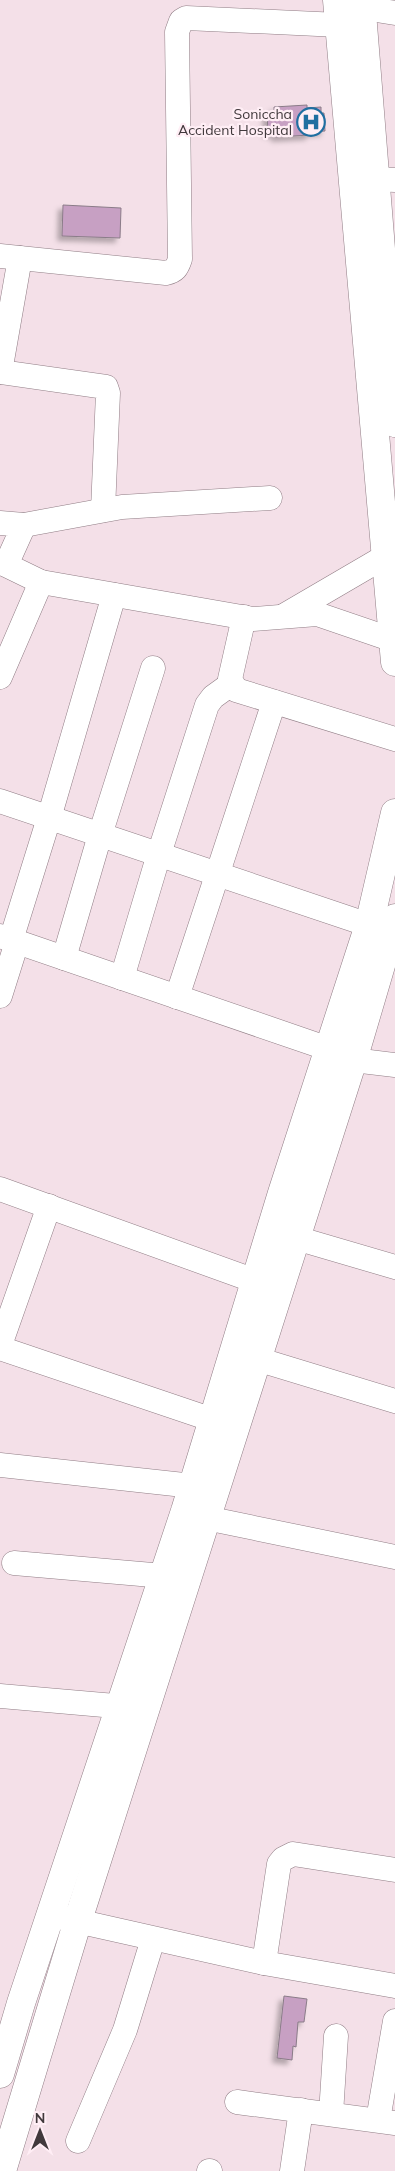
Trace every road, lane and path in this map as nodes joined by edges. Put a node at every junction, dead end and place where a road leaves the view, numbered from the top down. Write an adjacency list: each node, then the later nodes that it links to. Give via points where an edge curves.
1 (347, 7): 2 (street); 3 (main road); 4 (street, via 186,18 181,21 177,32 180,260 172,272); 11 (main road)
2 (395, 13)
3 (385, 180): 6 (main road)
4 (10, 257): 5 (street)
5 (0, 372): 8 (street, via 106,387)
6 (394, 409)
7 (270, 498): 8 (street)
8 (103, 510): 10 (street)
9 (0, 523): 10 (street)
10 (24, 525): 12 (street)
11 (386, 556): 16 (street); 17 (main road)
12 (3, 571): 13 (street)
13 (41, 582): 14 (street); 19 (street)
14 (114, 595): 15 (street); 25 (street)
15 (244, 617): 16 (street); 20 (street)
16 (282, 617): 17 (street, via 317,614)
17 (394, 651)
18 (153, 668): 26 (street)
19 (0, 677)
20 (231, 684): 21 (street, via 236,690); 27 (street, via 207,705)
21 (274, 702): 22 (street); 28 (street)
22 (395, 739)
23 (0, 801): 25 (street)
24 (395, 813): 30 (main road)
25 (50, 818): 26 (street); 31 (street)
26 (100, 835): 27 (street); 33 (street)
27 (158, 854): 28 (street); 34 (street)
28 (216, 874): 30 (street); 36 (street)
29 (395, 918): 32 (main road)
30 (369, 925): 37 (main road)
31 (9, 939): 33 (street); 35 (street)
32 (391, 950): 38 (main road)
33 (64, 958): 34 (street)
34 (122, 978): 36 (street)
35 (0, 996)
36 (178, 997): 37 (street)
37 (329, 1049): 44 (main road)
38 (353, 1060): 39 (street); 42 (main road)
39 (395, 1066)
40 (0, 1189): 41 (street)
41 (49, 1206): 44 (street); 45 (street)
42 (296, 1238): 43 (street); 46 (main road)
43 (395, 1267)
44 (255, 1281): 48 (main road)
45 (0, 1347): 48 (street)
46 (256, 1359): 47 (street); 51 (main road)
47 (395, 1401)
48 (213, 1420): 50 (main road)
49 (0, 1465): 50 (street)
50 (193, 1486): 54 (main road)
51 (206, 1518): 52 (street); 56 (main road)
52 (395, 1557)
53 (14, 1563): 54 (street)
54 (164, 1576): 56 (main road)
55 (0, 1696): 56 (street)
56 (133, 1707): 58 (main road); 59 (main road)
57 (395, 1870): 61 (street, via 293,1854 283,1858)
58 (50, 1915): 59 (street); 65 (main road)
59 (77, 1922): 60 (street); 71 (main road)
60 (153, 1939): 61 (street); 70 (street, via 124,2030)
61 (264, 1963): 62 (street)
62 (395, 1986)
63 (395, 2022): 69 (street)
64 (336, 2036): 68 (street)
65 (0, 2074)
66 (237, 2102): 67 (street)
67 (301, 2110): 68 (street); 72 (street)
68 (331, 2114): 69 (street)
69 (386, 2121)
70 (78, 2141)
71 (2, 2171)
72 (292, 2171)

